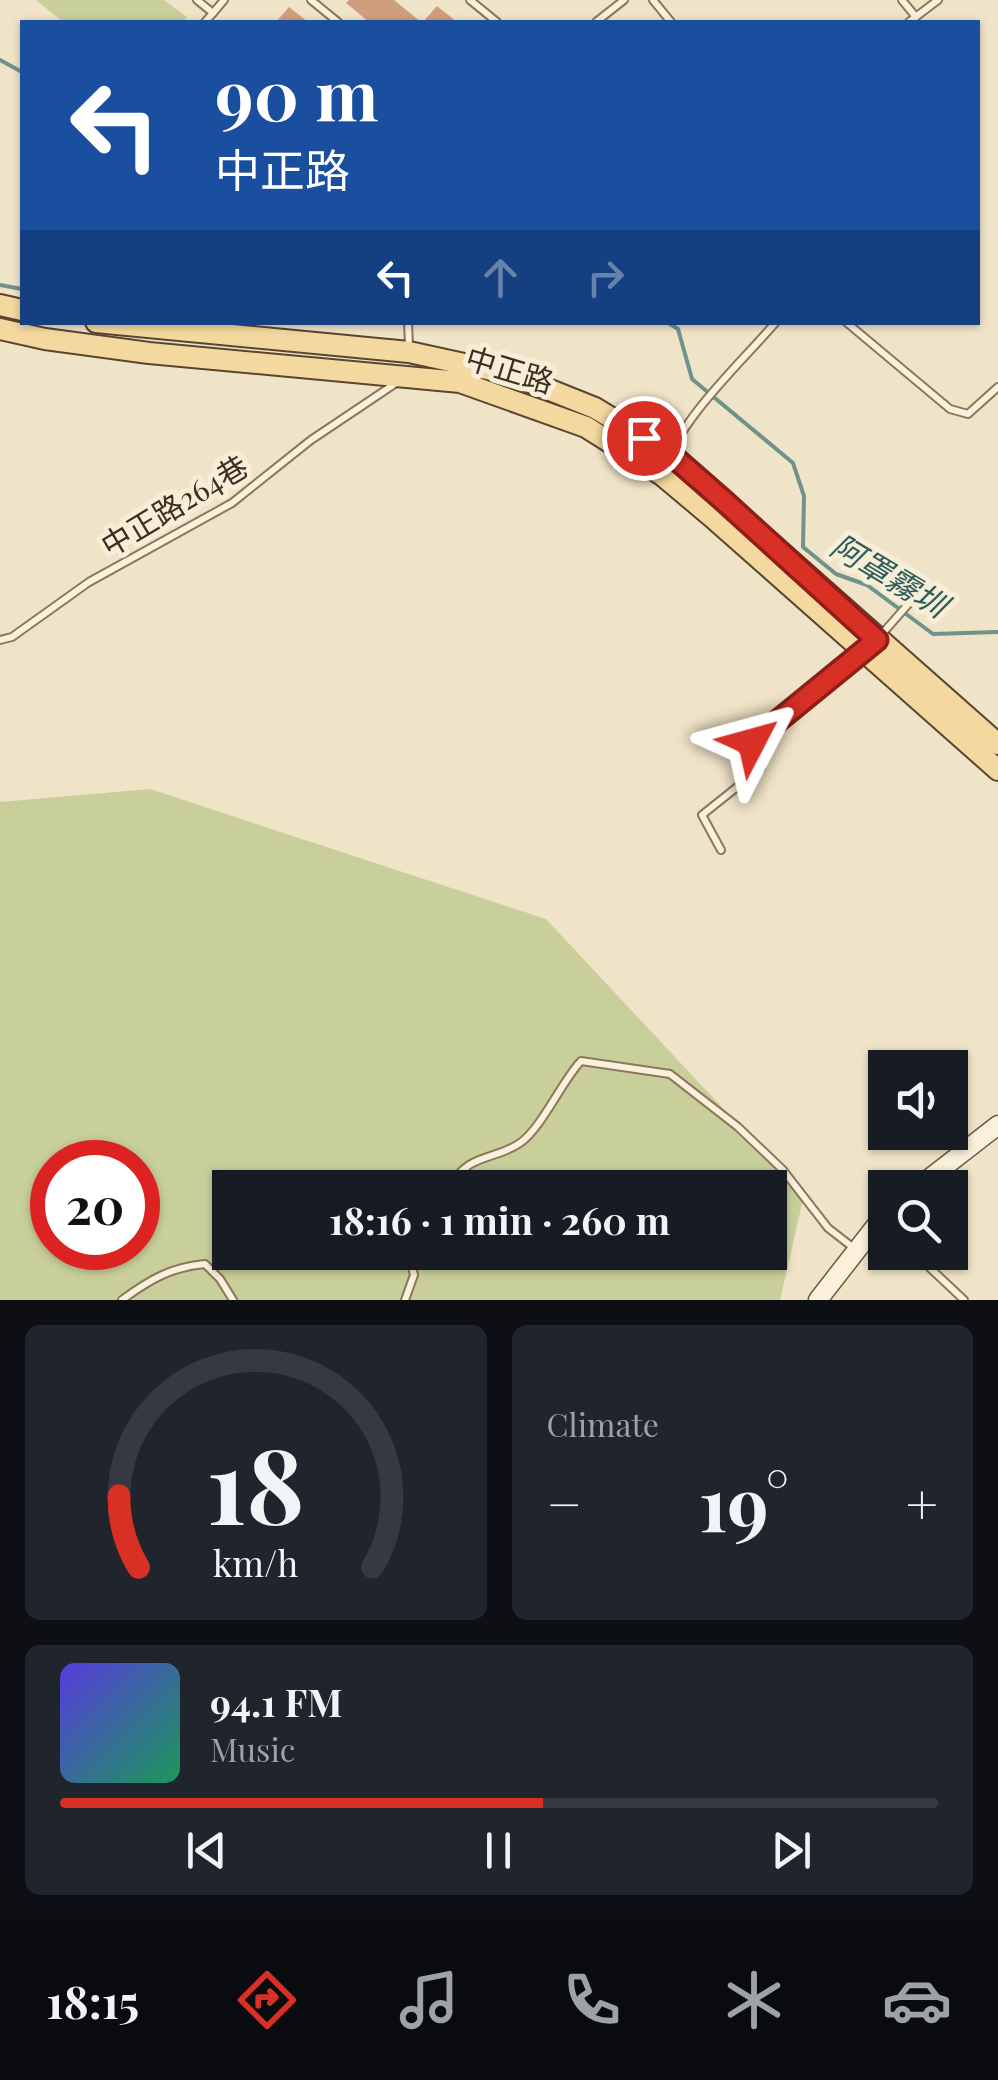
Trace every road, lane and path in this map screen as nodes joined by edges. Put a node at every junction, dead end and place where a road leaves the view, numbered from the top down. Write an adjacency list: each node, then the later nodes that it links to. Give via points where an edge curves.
1 (198, 0): 9 (lane)
2 (224, 0): 9 (lane)
3 (311, 0): 12 (lane)
4 (470, 0): 10 (lane)
5 (624, 0): 13 (lane)
6 (653, 0): 14 (lane)
7 (902, 0): 15 (lane)
8 (938, 0): 15 (lane)
9 (213, 13): 11 (lane)
10 (486, 19)
11 (207, 20)
12 (336, 20)
13 (599, 20)
14 (669, 20)
15 (912, 20)
16 (127, 325): 21 (main road, 中正路)
17 (408, 325): 21 (lane)
18 (773, 325): 24 (lane)
19 (850, 325): 23 (lane, via 950,408 968,414)
20 (0, 332): 22 (main road, 中正路, via 149,353)
21 (409, 352): 24 (main road, 中正路, via 510,374 595,408)
22 (408, 375): 25 (main road, 中正路, via 460,382 546,410); 27 (lane, 中正路264巷, via 232,503)
23 (998, 387)
24 (668, 452): 25 (lane); 28 (main road, 中正路)
25 (662, 475): 28 (main road, 中正路)
26 (911, 602): 28 (lane)
27 (0, 640)
28 (875, 640): 29 (main road, 中正路); 30 (main road, 中正路); 31 (lane, via 752,742 761,768 702,815)
29 (998, 744)
30 (998, 770)
31 (721, 850)
32 (997, 1129): 35 (street)
33 (463, 1170): 34 (lane, via 523,1142 581,1061 670,1074)
34 (783, 1170)
35 (941, 1170)
36 (787, 1175): 38 (lane, via 828,1228)
37 (868, 1236): 38 (street)
38 (856, 1250): 44 (street)
39 (413, 1270): 43 (lane)
40 (933, 1270): 45 (lane)
41 (122, 1300): 42 (lane, via 160,1274 205,1264)
42 (232, 1300)
43 (405, 1300)
44 (818, 1300)
45 (964, 1300)

